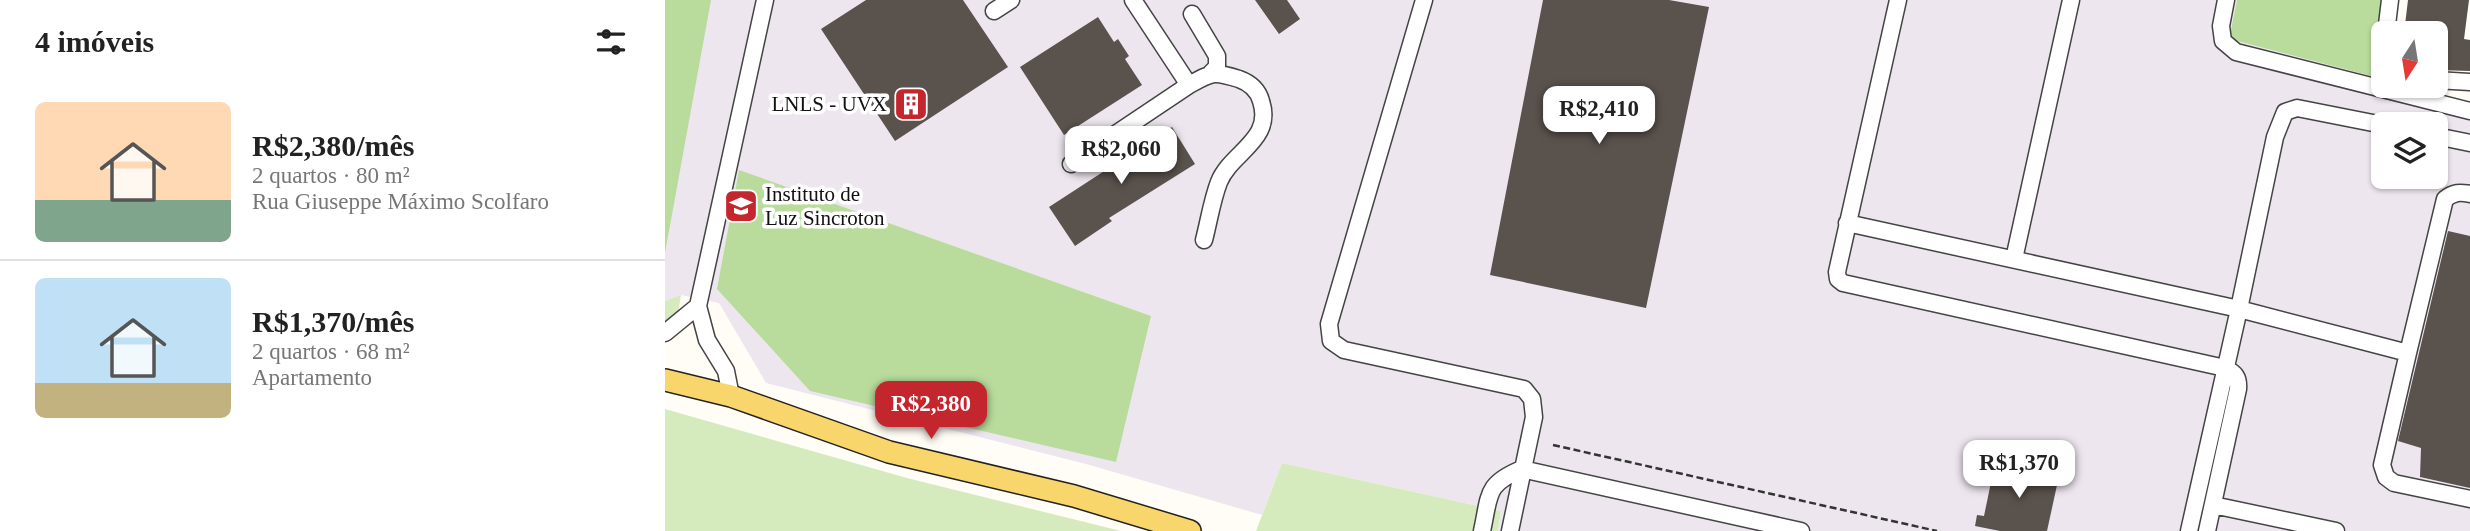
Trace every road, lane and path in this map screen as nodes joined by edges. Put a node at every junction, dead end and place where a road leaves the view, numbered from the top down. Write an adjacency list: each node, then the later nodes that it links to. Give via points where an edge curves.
1 (765, 0): 25 (lane)
2 (1011, 0): 9 (lane)
3 (1133, 0): 15 (lane)
4 (1424, 0): 33 (lane, via 1329,324 1331,341 1344,351 1524,389 1532,399 1534,417)
5 (1898, 0): 22 (lane)
6 (2071, 0): 24 (lane)
7 (2226, 0): 16 (lane, via 2223,41 2236,52)
8 (2390, 0): 11 (lane)
9 (994, 11)
10 (1192, 14): 12 (lane, via 1217,56 1217,67)
11 (2387, 21)
12 (1211, 73): 15 (lane); 23 (lane, via 1245,81 1258,92 1264,108 1262,128 1219,183)
13 (2448, 81): 14 (lane)
14 (2470, 82)
15 (1189, 85): 20 (lane)
16 (2470, 111)
17 (2371, 123): 26 (lane, via 2297,108 2285,113 2275,137)
18 (2448, 138): 19 (lane)
19 (2470, 143)
20 (1071, 164)
21 (2470, 194): 28 (lane, via 2461,192 2445,199)
22 (1847, 223): 24 (lane); 29 (lane, via 1837,272 1843,283)
23 (1204, 240)
24 (2014, 259): 26 (lane)
25 (698, 306): 27 (lane); 31 (lane, via 707,340 726,371)
26 (2239, 309): 28 (lane); 29 (lane)
27 (665, 333)
28 (2408, 353): 34 (lane, via 2382,466 2386,477 2394,483)
29 (2225, 368): 35 (lane, via 2239,380); 41 (lane)
30 (665, 380): 31 (main road)
31 (731, 396): 36 (main road, via 889,452 1074,496)
32 (1553, 445): 40 (path)
33 (1523, 469): 37 (lane, via 1493,486); 38 (lane); 39 (lane)
34 (2470, 499)
35 (2213, 505): 42 (lane); 43 (lane)
36 (1190, 531)
37 (1482, 531)
38 (1510, 531)
39 (1801, 531)
40 (1936, 531)
41 (2189, 531)
42 (2207, 531)
43 (2336, 531)

